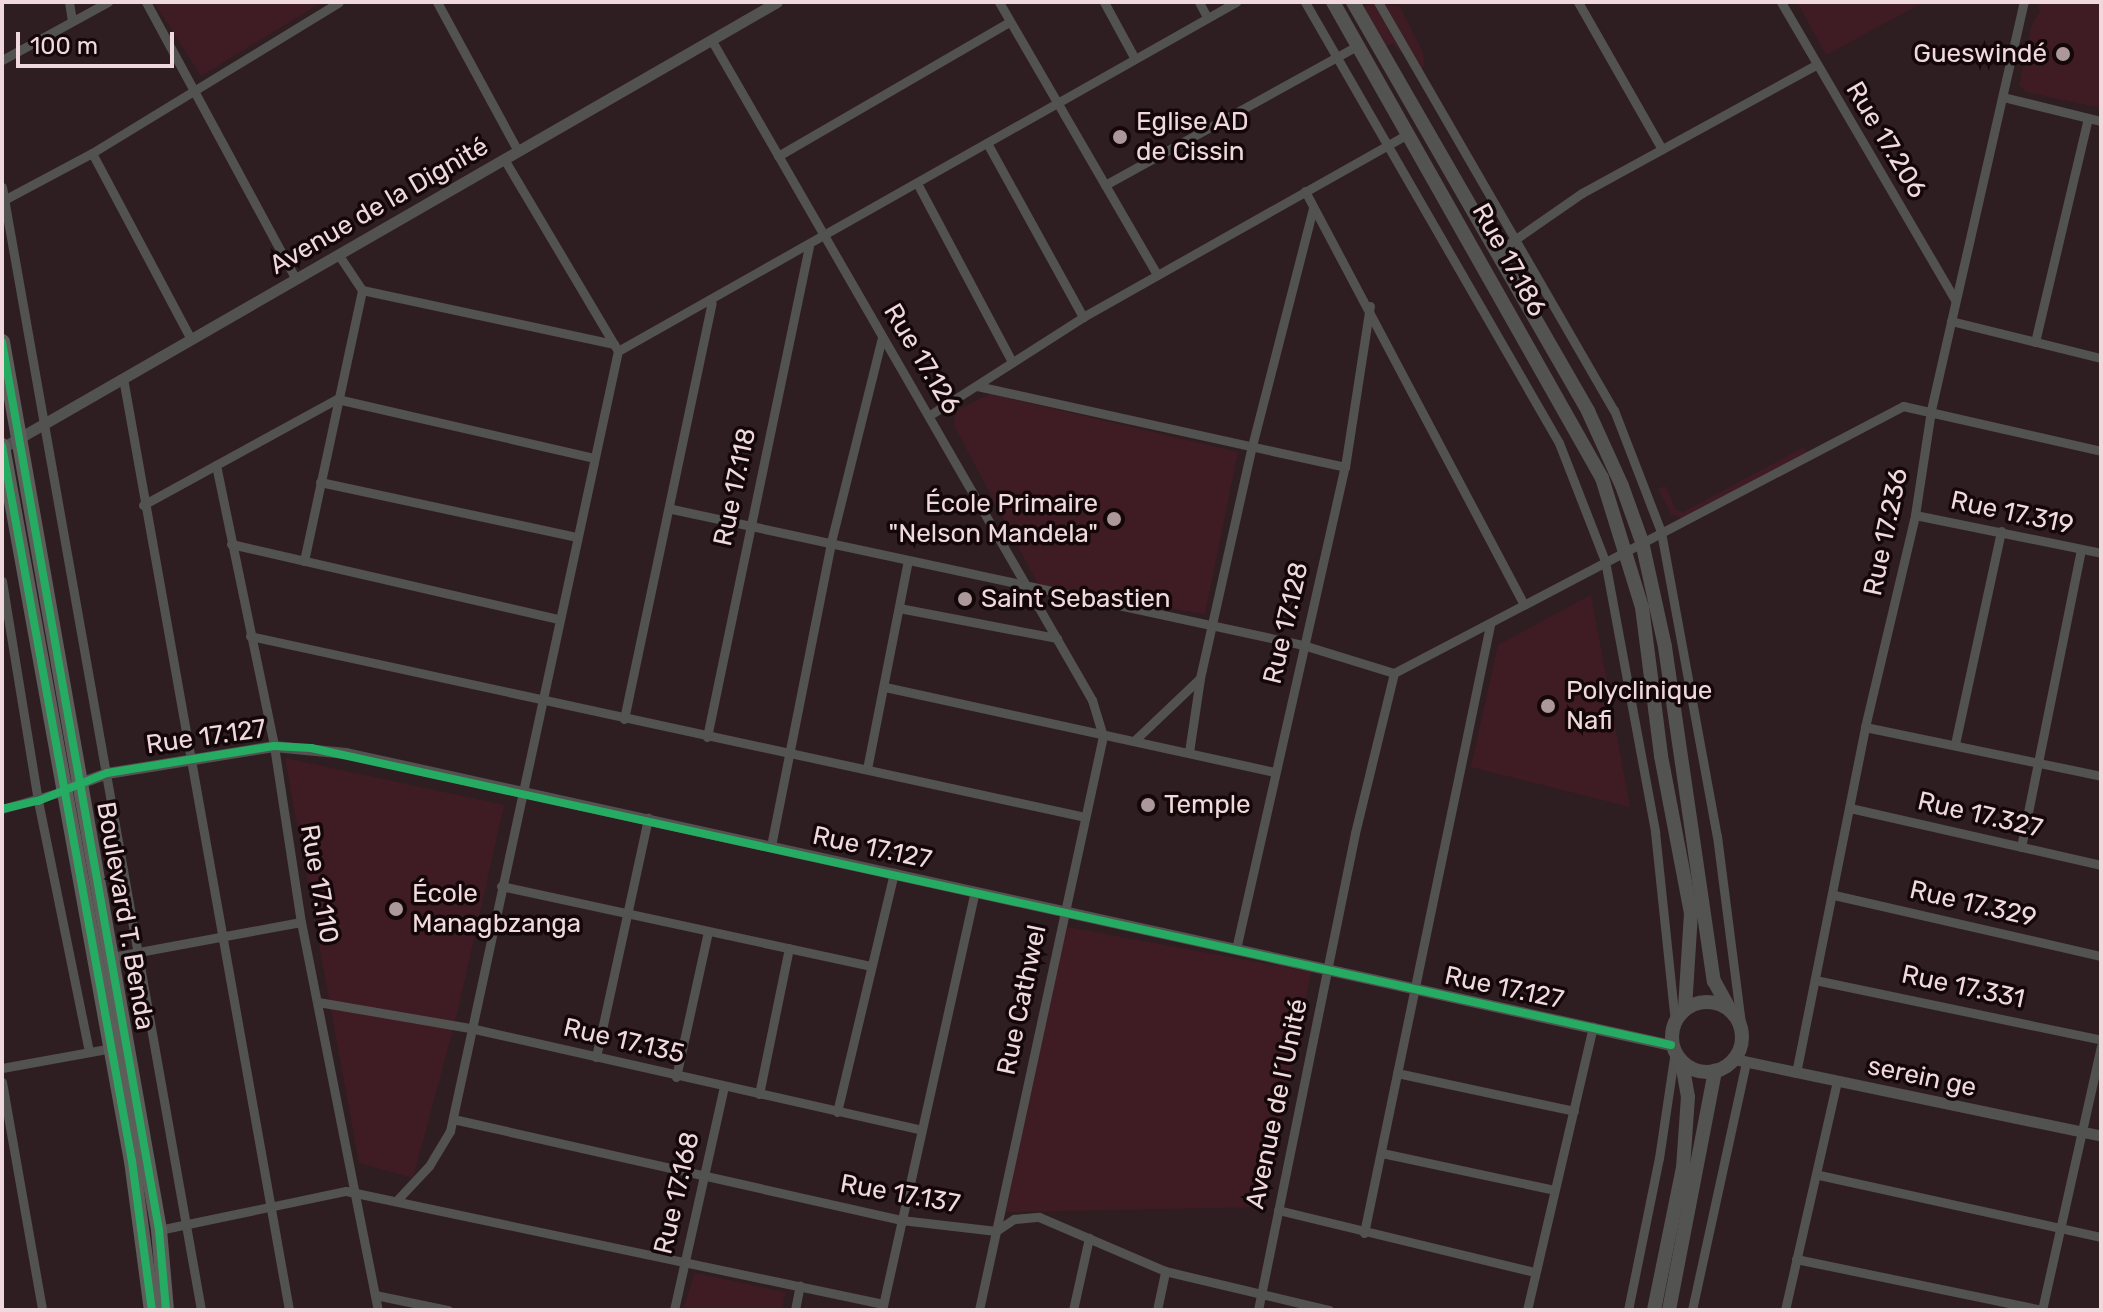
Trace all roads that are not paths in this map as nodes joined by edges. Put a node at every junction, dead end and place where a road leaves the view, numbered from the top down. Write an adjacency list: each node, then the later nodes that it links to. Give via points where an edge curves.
1 (69, 2): 19 (street)
2 (108, 2): 19 (street)
3 (146, 2): 27 (street)
4 (339, 2): 27 (street)
5 (437, 2): 36 (street)
6 (777, 2): 21 (street, Avenue de la Dignité)
7 (999, 2): 20 (street)
8 (1104, 2): 23 (street)
9 (1199, 2): 18 (street)
10 (1236, 2): 18 (street)
11 (1305, 2): 24 (street)
12 (1333, 2): 22 (main road, Rue 17.186)
13 (1353, 2): 49 (main road)
14 (1378, 2): 47 (street)
15 (1578, 2): 35 (street)
16 (1781, 2): 26 (street, Rue 17.206)
17 (2024, 2): 28 (street, Rue 17.236)
18 (1207, 17): 23 (street)
19 (72, 21): 25 (street)
20 (1009, 22): 29 (street); 38 (street)
21 (712, 41): 36 (street, Avenue de la Dignité); 38 (street, Rue 17.126)
22 (1359, 45): 24 (street); 32 (main road, Rue 17.186)
23 (1134, 57): 29 (street)
24 (1338, 57): 34 (street); 41 (street)
25 (2, 60)
26 (1816, 65): 35 (street); 54 (street, Rue 17.206)
27 (195, 90): 37 (street); 52 (street)
28 (2003, 97): 30 (street); 54 (street, Rue 17.236)
29 (1057, 102): 33 (street); 41 (street)
30 (2088, 118): 31 (street); 62 (street)
31 (2101, 121)
32 (1408, 134): 34 (street); 91 (main road, Rue 17.186, via 1578,431 1602,478)
33 (987, 143): 40 (street); 57 (street)
34 (1389, 144): 43 (street); 95 (street, via 1559,443)
35 (1662, 149): 47 (street, via 1582,193)
36 (518, 151): 39 (street, Avenue de la Dignité)
37 (92, 153): 44 (street); 60 (street)
38 (778, 156): 46 (street, Rue 17.126)
39 (504, 159): 50 (street, Avenue de la Dignité); 63 (street)
40 (918, 185): 46 (street); 65 (street)
41 (1105, 185): 51 (street)
42 (2, 187): 44 (street)
43 (1305, 191): 45 (street); 51 (street)
44 (3, 200): 71 (street)
45 (1313, 208): 56 (street); 73 (street)
46 (826, 237): 48 (street); 59 (street, Rue 17.126)
47 (1515, 241): 49 (street); 85 (street, via 1614,410)
48 (809, 246): 55 (street); 83 (street, Rue 17.118)
49 (1497, 252): 88 (main road, via 1588,411)
50 (338, 254): 52 (street, Avenue de la Dignité); 53 (street)
51 (1157, 275): 57 (street)
52 (296, 279): 60 (street, Avenue de la Dignité)
53 (362, 290): 63 (street); 68 (street)
54 (1955, 300): 58 (street, Rue 17.236)
55 (712, 303): 63 (street); 81 (street)
56 (1370, 306): 78 (street, Rue 17.128); 98 (street)
57 (1083, 317): 65 (street)
58 (1951, 321): 62 (street); 69 (street, Rue 17.236)
59 (882, 337): 70 (street, Rue 17.126); 87 (street)
60 (191, 339): 66 (street, Avenue de la Dignité)
61 (2, 342): 72 (highway, Boulevard T. Benda)
62 (2035, 342): 64 (street)
63 (616, 348): 76 (street)
64 (2101, 358)
65 (1012, 362): 67 (street)
66 (123, 378): 71 (street, Avenue de la Dignité); 80 (street)
67 (977, 386): 70 (street); 73 (street)
68 (337, 399): 76 (street); 77 (street); 79 (street)
69 (1931, 410): 75 (street); 82 (street, Rue 17.236); 85 (street, via 1903,406)
70 (930, 415): 97 (street, Rue 17.126)
71 (43, 424): 72 (street, Avenue de la Dignité); 124 (street)
72 (21, 437): 74 (street, Avenue de la Dignité); 126 (highway, Boulevard T. Benda)
73 (1252, 446): 78 (street); 102 (street)
74 (2, 447): 128 (highway, Boulevard T. Benda)
75 (2101, 451)
76 (591, 457): 86 (street)
77 (216, 465): 80 (street); 89 (street, Rue 17.110)
78 (1345, 467): 105 (street, Rue 17.128)
79 (320, 482): 86 (street); 94 (street)
80 (143, 505): 120 (street)
81 (672, 509): 83 (street); 111 (street)
82 (1915, 515): 84 (street, Rue 17.319); 112 (street, Rue 17.236)
83 (749, 526): 87 (street); 114 (street, Rue 17.118)
84 (2001, 531): 90 (street, Rue 17.319); 116 (street)
85 (1661, 532): 88 (street); 159 (street, via 1717,836)
86 (576, 537): 100 (street)
87 (831, 542): 93 (street); 119 (street)
88 (1642, 542): 91 (street); 156 (main road, via 1665,647 1714,981)
89 (231, 544): 94 (street); 103 (street, Rue 17.110)
90 (2081, 549): 92 (street, Rue 17.319); 121 (street)
91 (1627, 550): 95 (street); 157 (main road, Rue 17.186, via 1642,607 1661,756 1691,913)
92 (2101, 553)
93 (908, 560): 97 (street); 99 (street)
94 (304, 561): 100 (street)
95 (1605, 561): 98 (street); 158 (street, via 1655,832)
96 (2, 581): 129 (street)
97 (1026, 586): 102 (street); 104 (street, Rue 17.126)
98 (1523, 603): 101 (street)
99 (899, 608): 104 (street); 108 (street)
100 (559, 619): 110 (street)
101 (1490, 625): 106 (street); 154 (street)
102 (1212, 626): 105 (street); 107 (street)
103 (250, 636): 110 (street); 117 (street, Rue 17.110)
104 (1057, 638): 109 (street, Rue 17.126)
105 (1303, 645): 106 (street); 123 (street, Rue 17.128)
106 (1394, 673): 152 (street, Avenue de l´Unité)
107 (1200, 678): 115 (street); 118 (street)
108 (885, 687): 113 (street); 122 (street)
109 (1092, 700): 113 (street, Rue Cathwel)
110 (539, 702): 111 (street); 127 (street)
111 (624, 719): 114 (street)
112 (1865, 727): 116 (street); 130 (street, Rue 17.236)
113 (1103, 736): 115 (street); 132 (street, Rue Cathwel)
114 (707, 737): 119 (street)
115 (1135, 740): 118 (street)
116 (1955, 744): 121 (street)
117 (274, 746): 120 (street, Rue 17.127); 127 (street, Rue 17.127, via 346,753); 143 (street, Rue 17.110)
118 (1189, 752): 123 (street)
119 (787, 755): 122 (street); 134 (street)
120 (190, 758): 124 (street, Rue 17.127); 145 (street)
121 (2037, 764): 125 (street); 135 (street)
122 (867, 769): 132 (street)
123 (1274, 772): 147 (street, Rue 17.128)
124 (107, 773): 126 (street, Rue 17.127); 148 (street)
125 (2101, 776)
126 (82, 781): 128 (street, Rue 17.127); 150 (highway, Boulevard T. Benda)
127 (520, 790): 133 (street, Rue 17.127); 138 (street)
128 (64, 791): 129 (street); 164 (highway, Boulevard T. Benda)
129 (38, 801): 131 (street); 165 (street)
130 (1850, 808): 135 (street, Rue 17.327); 140 (street, Rue 17.236)
131 (2, 809)
132 (1085, 817): 141 (street, Rue Cathwel)
133 (648, 818): 134 (street, Rue 17.127); 142 (street)
134 (771, 846): 137 (street, Rue 17.127)
135 (2021, 847): 136 (street, Rue 17.327)
136 (2101, 865)
137 (894, 873): 139 (street, Rue 17.127); 151 (street)
138 (501, 886): 142 (street); 161 (street)
139 (975, 891): 141 (street, Rue 17.127); 181 (street)
140 (1834, 895): 149 (street, Rue 17.329); 153 (street, Rue 17.236)
141 (1064, 910): 147 (street, Rue 17.127); 196 (street, Rue Cathwel)
142 (628, 914): 144 (street); 167 (street)
143 (301, 922): 145 (street); 155 (street, Rue 17.110)
144 (708, 931): 146 (street); 173 (street)
145 (222, 938): 148 (street); 190 (street)
146 (789, 948): 151 (street); 177 (street)
147 (1236, 949): 152 (street, Rue 17.127)
148 (138, 951): 150 (street); 193 (street)
149 (2101, 956)
150 (112, 957): 195 (highway, Boulevard T. Benda)
151 (871, 966): 179 (street)
152 (1328, 969): 154 (street, Rue 17.127); 191 (street, Avenue de l´Unité)
153 (1815, 980): 162 (street, Rue 17.331); 172 (street, Rue 17.236)
154 (1415, 989): 160 (street, Rue 17.127); 171 (street)
155 (318, 1002): 161 (street, Rue 17.135); 188 (street, Rue 17.110)
156 (1729, 1008): 157 (main road, via 1707,999); 159 (main road)
157 (1685, 1009): 158 (main road)
158 (1675, 1021): 166 (main road)
159 (1741, 1023): 168 (main road)
160 (1593, 1027): 166 (street, Rue 17.127); 178 (street)
161 (470, 1028): 167 (street, Rue 17.135); 180 (street)
162 (2101, 1040)
163 (2101, 1047): 182 (street)
164 (112, 1048): 165 (street); 209 (highway, Boulevard T. Benda)
165 (89, 1052): 169 (street)
166 (1676, 1053): 170 (main road, via 1700,1074); 223 (street); 224 (main road, via 1688,1097 1683,1168)
167 (596, 1057): 173 (street, Rue 17.135)
168 (1740, 1060): 170 (main road); 172 (street, serein ge); 226 (street)
169 (2, 1068)
170 (1715, 1070): 225 (main road)
171 (1397, 1073): 178 (street); 184 (street)
172 (1796, 1073): 175 (street, serein ge)
173 (676, 1077): 176 (street, Rue 17.135)
174 (2, 1082): 208 (street)
175 (1837, 1082): 182 (street, serein ge); 185 (street)
176 (724, 1087): 177 (street, Rue 17.135); 186 (street, Rue 17.168)
177 (759, 1094): 179 (street, Rue 17.135)
178 (1574, 1111): 187 (street)
179 (837, 1112): 181 (street, Rue 17.135)
180 (453, 1119): 186 (street, Rue 17.137); 189 (street, via 444,1145)
181 (920, 1129): 192 (street)
182 (2081, 1132): 183 (street, serein ge); 194 (street)
183 (2101, 1136)
184 (1382, 1153): 187 (street); 197 (street)
185 (1819, 1175): 194 (street); 200 (street)
186 (704, 1176): 192 (street, Rue 17.137); 201 (street, Rue 17.168)
187 (1554, 1190): 203 (street)
188 (355, 1193): 189 (street); 190 (street, via 333,1191); 206 (street, Rue 17.110)
189 (398, 1199): 201 (street)
190 (268, 1207): 193 (street); 212 (street)
191 (1278, 1210): 197 (street); 205 (street, Avenue de l´Unité)
192 (901, 1220): 196 (street, Rue 17.137); 207 (street)
193 (188, 1224): 195 (street); 211 (street)
194 (2062, 1228): 198 (street); 228 (street)
195 (159, 1230): 210 (highway, Boulevard T. Benda)
196 (996, 1231): 199 (street, Rue 17.137, via 1014,1219 1039,1217); 217 (street, Rue Cathwel)
197 (1364, 1233): 203 (street)
198 (2101, 1237)
199 (1089, 1238): 202 (street, Rue 17.137); 218 (street)
200 (1796, 1259): 227 (street); 228 (street)
201 (684, 1261): 204 (street); 215 (street, Rue 17.168)
202 (1165, 1271): 205 (street, Rue 17.137); 219 (street)
203 (1535, 1272): 222 (street)
204 (800, 1285): 207 (street); 216 (street)
205 (1262, 1293): 220 (street, Avenue de l´Unité); 221 (street, Rue 17.137)
206 (375, 1295): 213 (street, Rue 17.110); 214 (street)
207 (882, 1307)
208 (42, 1310)
209 (152, 1310)
210 (166, 1310)
211 (201, 1310)
212 (289, 1310)
213 (378, 1310)
214 (448, 1310)
215 (674, 1310)
216 (795, 1310)
217 (979, 1310)
218 (1073, 1310)
219 (1157, 1310)
220 (1258, 1310)
221 (1329, 1310)
222 (1527, 1310)
223 (1628, 1310)
224 (1654, 1310)
225 (1669, 1310)
226 (1692, 1310)
227 (1785, 1310)
228 (2042, 1310)

